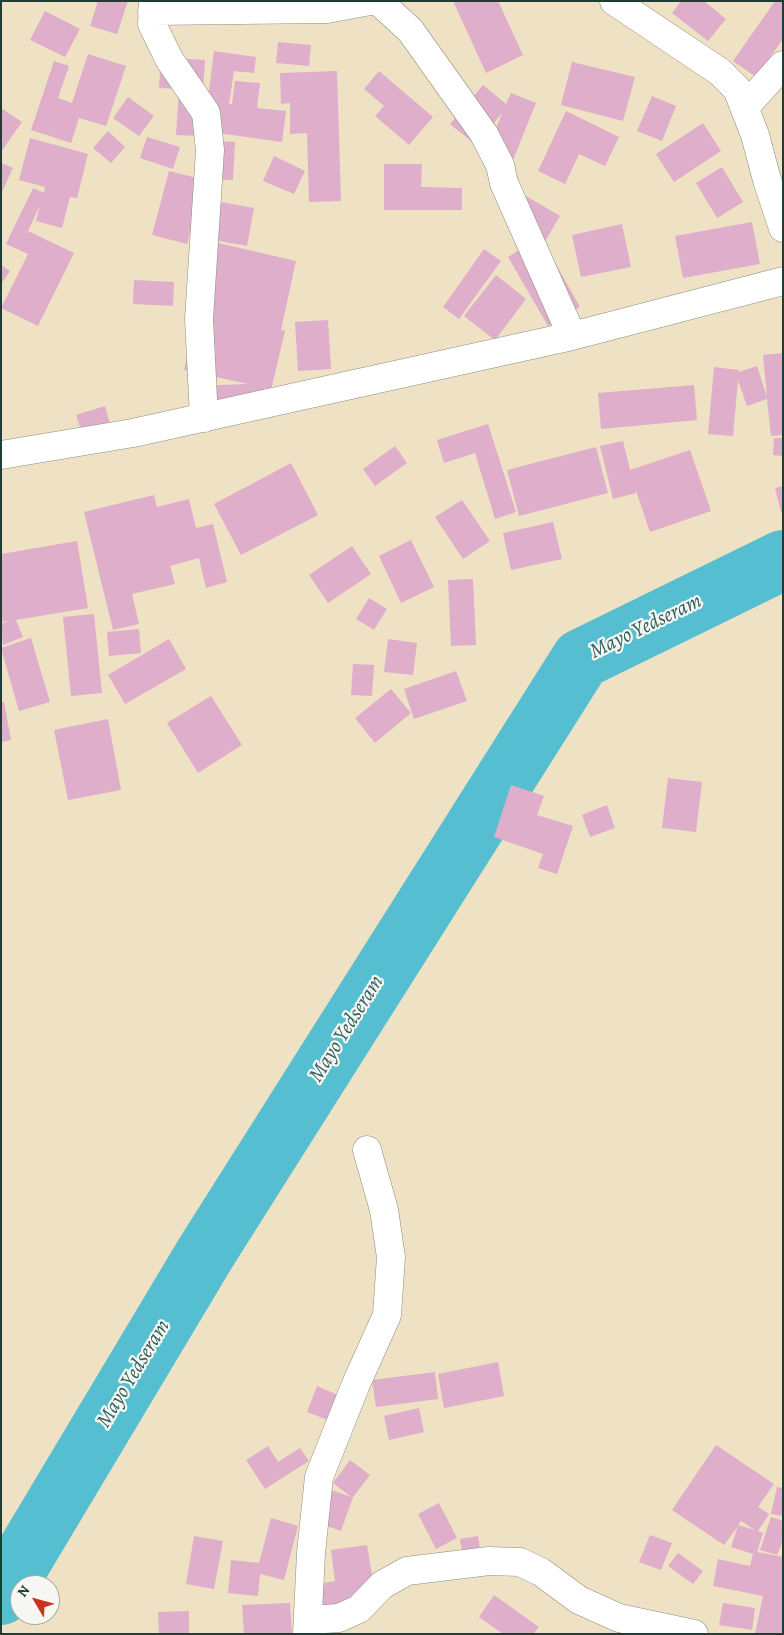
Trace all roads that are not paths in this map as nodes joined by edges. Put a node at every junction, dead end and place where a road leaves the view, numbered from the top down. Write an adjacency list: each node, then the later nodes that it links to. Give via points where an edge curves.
1 (614, 1): 5 (street, via 720,72 737,89)
2 (370, 2): 3 (street, via 327,9); 8 (street, via 410,30 484,134)
3 (152, 6): 9 (street, via 152,24 169,59 206,113 210,150 199,319)
4 (783, 65): 5 (street)
5 (745, 107): 6 (street)
6 (783, 228)
7 (783, 281): 8 (street)
8 (572, 336): 9 (street)
9 (204, 418): 10 (street)
10 (1, 455)
11 (368, 1150): 12 (street, via 384,1210 391,1257 387,1315 319,1477)
12 (308, 1627): 13 (street, via 359,1609 382,1585 407,1571 490,1561 520,1562 541,1572 579,1600 619,1618)
13 (694, 1634)

